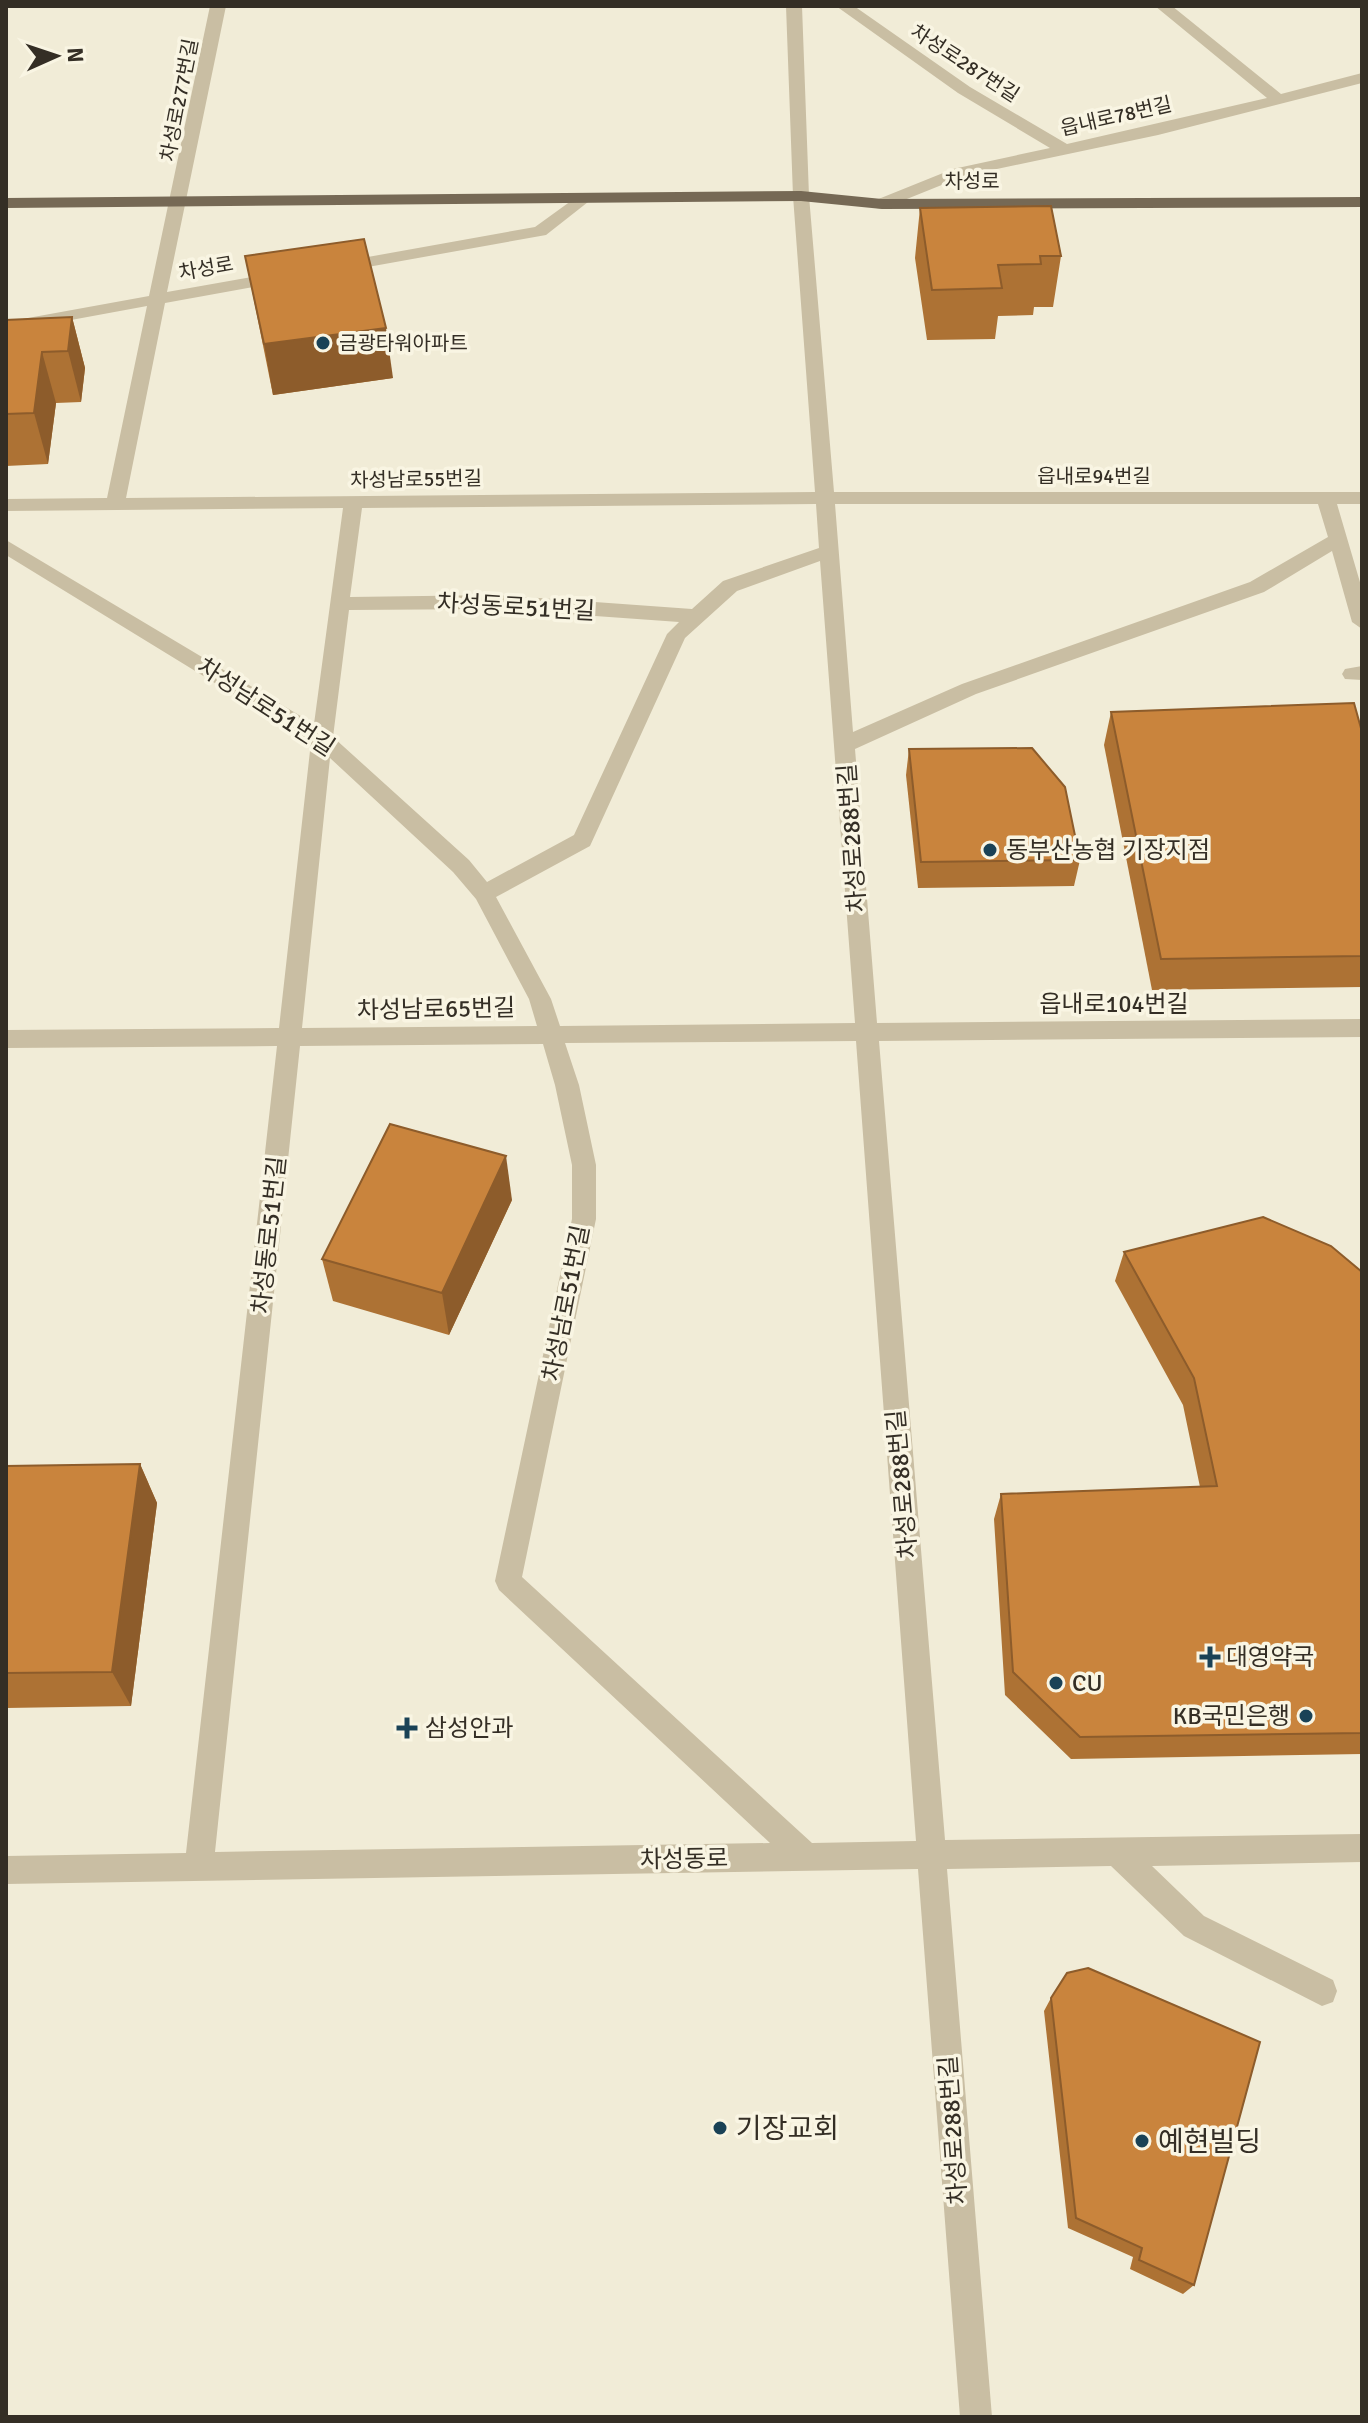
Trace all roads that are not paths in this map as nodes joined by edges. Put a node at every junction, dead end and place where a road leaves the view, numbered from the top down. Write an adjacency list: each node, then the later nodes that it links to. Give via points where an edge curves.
1 (218, 6): 10 (street, 차성로277번길)
2 (794, 6): 8 (street)
3 (844, 6): 7 (street, 차성로287번길, via 964,90)
4 (1163, 6): 6 (street)
5 (1362, 78): 6 (street, 읍내로78번길)
6 (1278, 99): 7 (street, 읍내로78번길)
7 (1065, 150): 13 (street, 읍내로78번길, via 959,172)
8 (801, 196): 9 (main road, 차성로); 13 (main road, 차성로); 18 (street, 차성로288번길)
9 (582, 198): 10 (main road, 차성로); 14 (street, via 540,231)
10 (179, 201): 12 (main road, 차성로); 16 (street, 차성로)
11 (1362, 202): 13 (main road, 차성로)
12 (6, 203)
13 (882, 204)
14 (326, 269)
15 (296, 275): 16 (street, 차성로)
16 (158, 299): 17 (street); 22 (street, 차성로)
17 (6, 327)
18 (825, 498): 19 (street, 읍내로94번길); 21 (street, 차성남로55번길); 26 (street, 차성로288번길)
19 (1326, 498): 20 (street, 읍내로94번길); 24 (street)
20 (1362, 498)
21 (353, 502): 22 (street, 차성남로55번길); 27 (street, 차성동로51번길)
22 (115, 504): 23 (street, 차성남로55번길)
23 (6, 505)
24 (1338, 539): 29 (street); 31 (street, via 1257,587 969,689)
25 (6, 546): 30 (street, 차성남로51번길)
26 (830, 551): 28 (street, via 730,586); 31 (street, 차성로288번길)
27 (339, 604): 28 (street, 차성동로51번길, via 497,602); 30 (street, 차성동로51번길)
28 (693, 616): 32 (street, via 677,634 582,840)
29 (1362, 622)
30 (322, 739): 32 (street, 차성남로51번길, via 461,866); 36 (street, 차성동로51번길)
31 (844, 745): 34 (street, 차성로288번길)
32 (484, 894): 35 (street, 차성남로51번길, via 521,957)
33 (1362, 1028): 34 (street, 읍내로104번길)
34 (867, 1032): 35 (street, 차성남로65번길); 40 (street, 차성로288번길)
35 (552, 1034): 36 (street, 차성남로65번길); 41 (street, 차성남로51번길, via 584,1165 584,1219 508,1581)
36 (291, 1037): 37 (street, 차성남로65번길); 42 (street, 차성동로51번길)
37 (6, 1039)
38 (1362, 1848): 39 (street, 차성동로)
39 (1117, 1852): 40 (street, 차성동로); 44 (street, via 1194,1926)
40 (932, 1855): 41 (street, 차성동로); 45 (street, 차성로288번길)
41 (806, 1857): 42 (street, 차성동로)
42 (199, 1867): 43 (street, 차성동로)
43 (6, 1870)
44 (1322, 1991)
45 (976, 2417)

